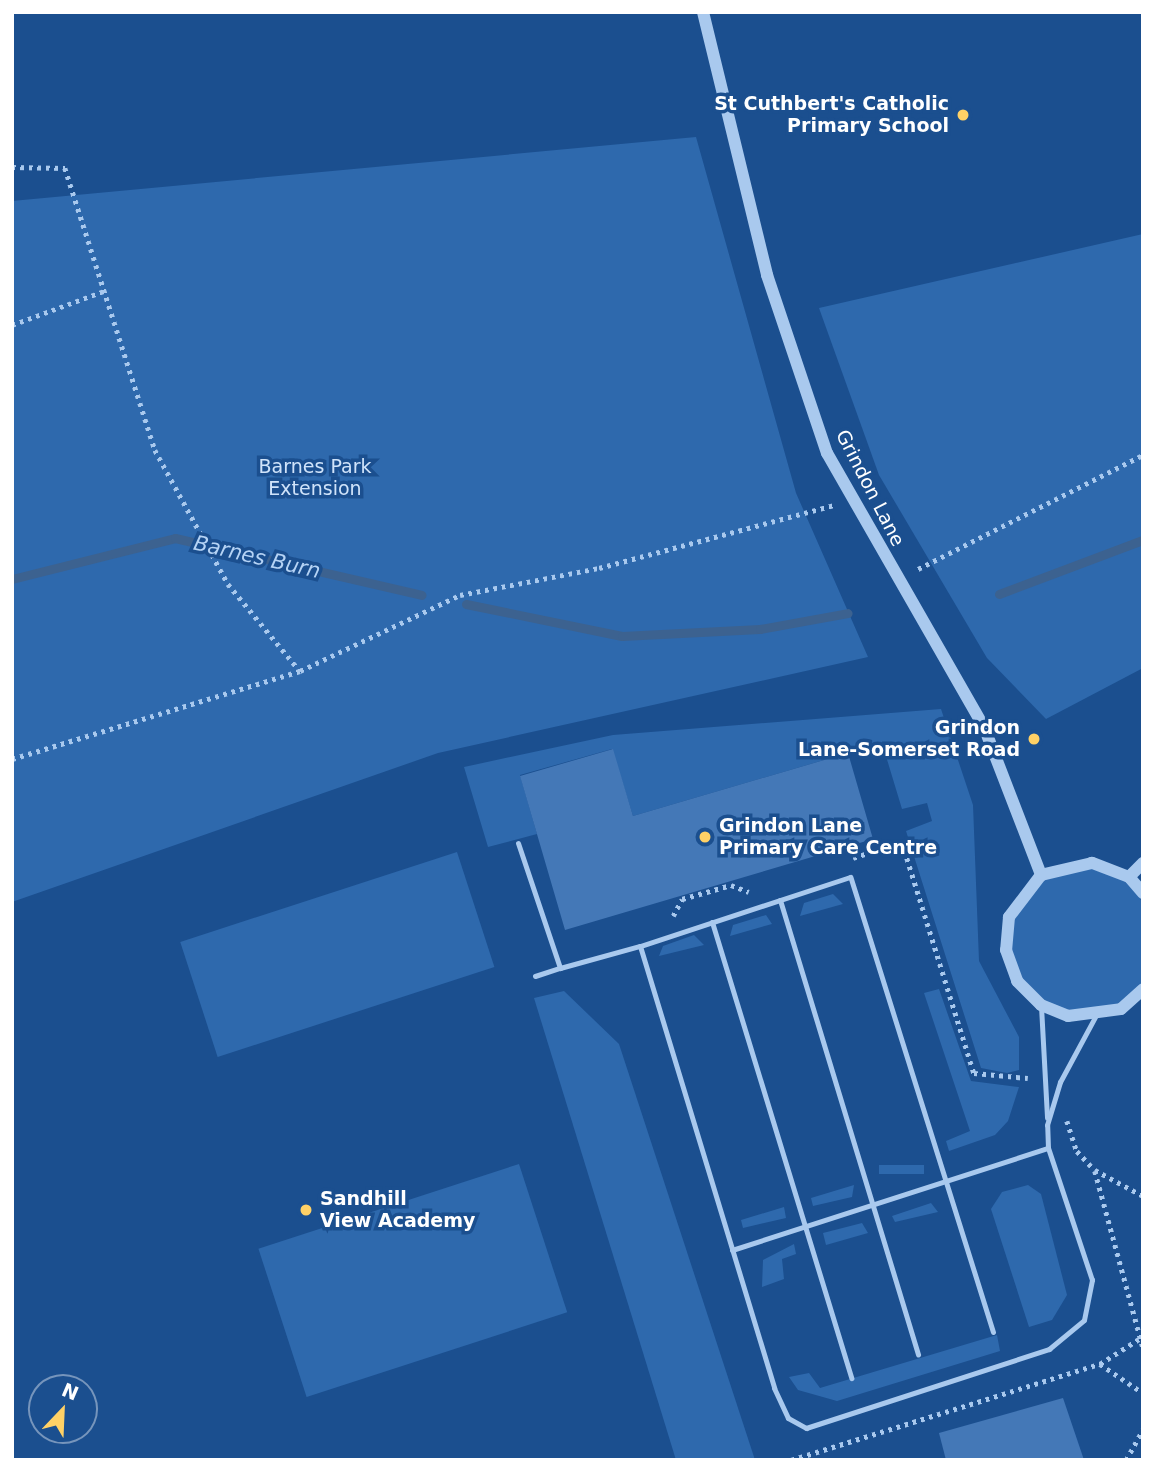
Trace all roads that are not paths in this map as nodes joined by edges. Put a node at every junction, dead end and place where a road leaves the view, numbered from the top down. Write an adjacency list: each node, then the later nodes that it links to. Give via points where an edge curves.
1 (703, 12): 4 (street, Grindon Lane, via 767,275 827,453 895,581 984,727)
2 (518, 843): 10 (lane)
3 (1143, 863): 5 (street)
4 (1041, 875): 5 (street, via 1092,863); 13 (street, via 1009,917 1006,950 1017,981)
5 (1129, 877): 6 (street)
6 (1143, 893)
7 (780, 900): 8 (lane); 17 (lane, via 850,877); 18 (lane)
8 (712, 922): 9 (lane); 19 (lane)
9 (640, 946): 10 (lane); 20 (lane)
10 (559, 968): 11 (lane)
11 (535, 976)
12 (1143, 989): 14 (street, via 1121,1009)
13 (1041, 1005): 14 (street, via 1068,1016); 15 (lane)
14 (1095, 1017): 15 (lane, via 1060,1082)
15 (1047, 1125): 16 (lane)
16 (1048, 1148): 17 (lane); 20 (lane, via 1092,1280 1084,1320 1049,1349 819,1424 806,1428 788,1418)
17 (945, 1180): 18 (lane); 21 (lane)
18 (877, 1203): 19 (lane); 22 (lane)
19 (806, 1226): 20 (lane); 23 (lane)
20 (732, 1250)
21 (993, 1332)
22 (918, 1354)
23 (851, 1378)

